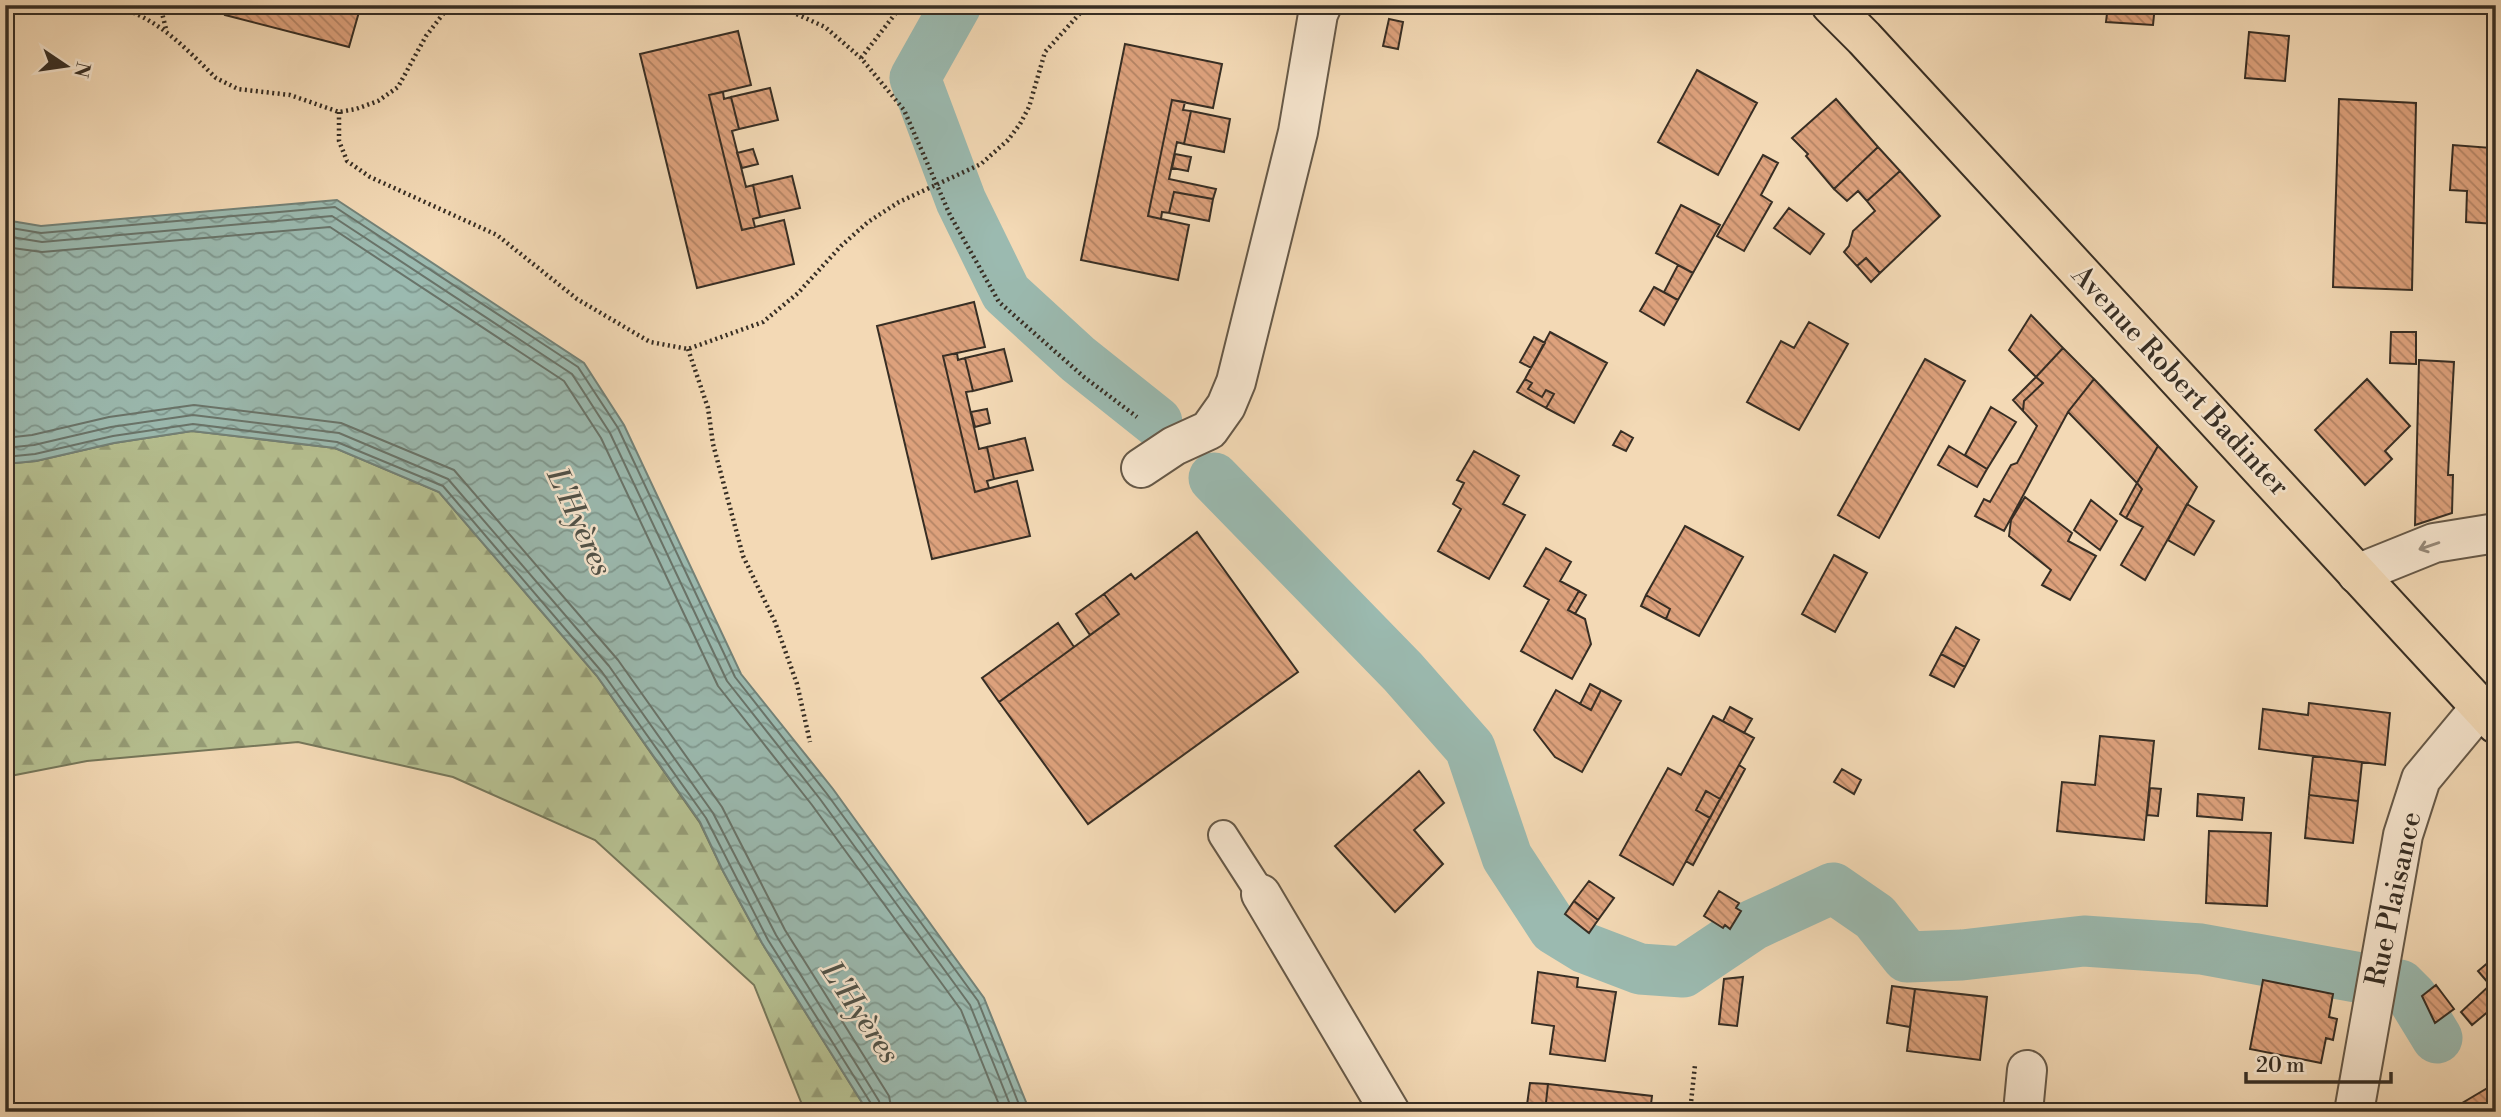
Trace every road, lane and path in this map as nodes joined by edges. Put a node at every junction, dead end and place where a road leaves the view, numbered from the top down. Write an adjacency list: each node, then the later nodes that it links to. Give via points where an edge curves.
1 (107, 5): 9 (path)
2 (160, 5): 9 (path)
3 (450, 5): 11 (path, via 426,36 398,87 379,101)
4 (765, 5): 10 (path, via 825,27)
5 (902, 5): 10 (path)
6 (1322, 5): 14 (street, via 1298,132 1236,382 1209,430)
7 (1831, 5): 17 (main road, Avenue Robert Badinter)
8 (1082, 11): 12 (path, via 1045,52 1029,107 1008,140 981,164)
9 (166, 30): 11 (path, via 225,84 290,95)
10 (861, 58): 12 (path, via 904,110)
11 (339, 112): 13 (path, via 340,141 347,161 370,177 497,235 577,299 650,342)
12 (936, 185): 13 (path, via 868,222 763,322); 14 (path, via 999,303 1084,377)
13 (688, 349): 19 (path, via 708,408 743,556 775,622 797,684)
14 (1174, 446): 15 (street)
15 (1141, 468)
16 (2496, 533): 17 (street, one-way to 17, via 2434,543)
17 (2357, 574): 18 (main road, Avenue Robert Badinter)
18 (2488, 716): 27 (street, Rue Plaisance, via 2421,779 2403,835)
19 (810, 742)
20 (1223, 835): 21 (lane)
21 (1261, 894): 24 (street)
22 (1695, 1065): 25 (path)
23 (2027, 1070): 26 (street)
24 (1390, 1112)
25 (1690, 1112)
26 (2023, 1112)
27 (2354, 1112)

